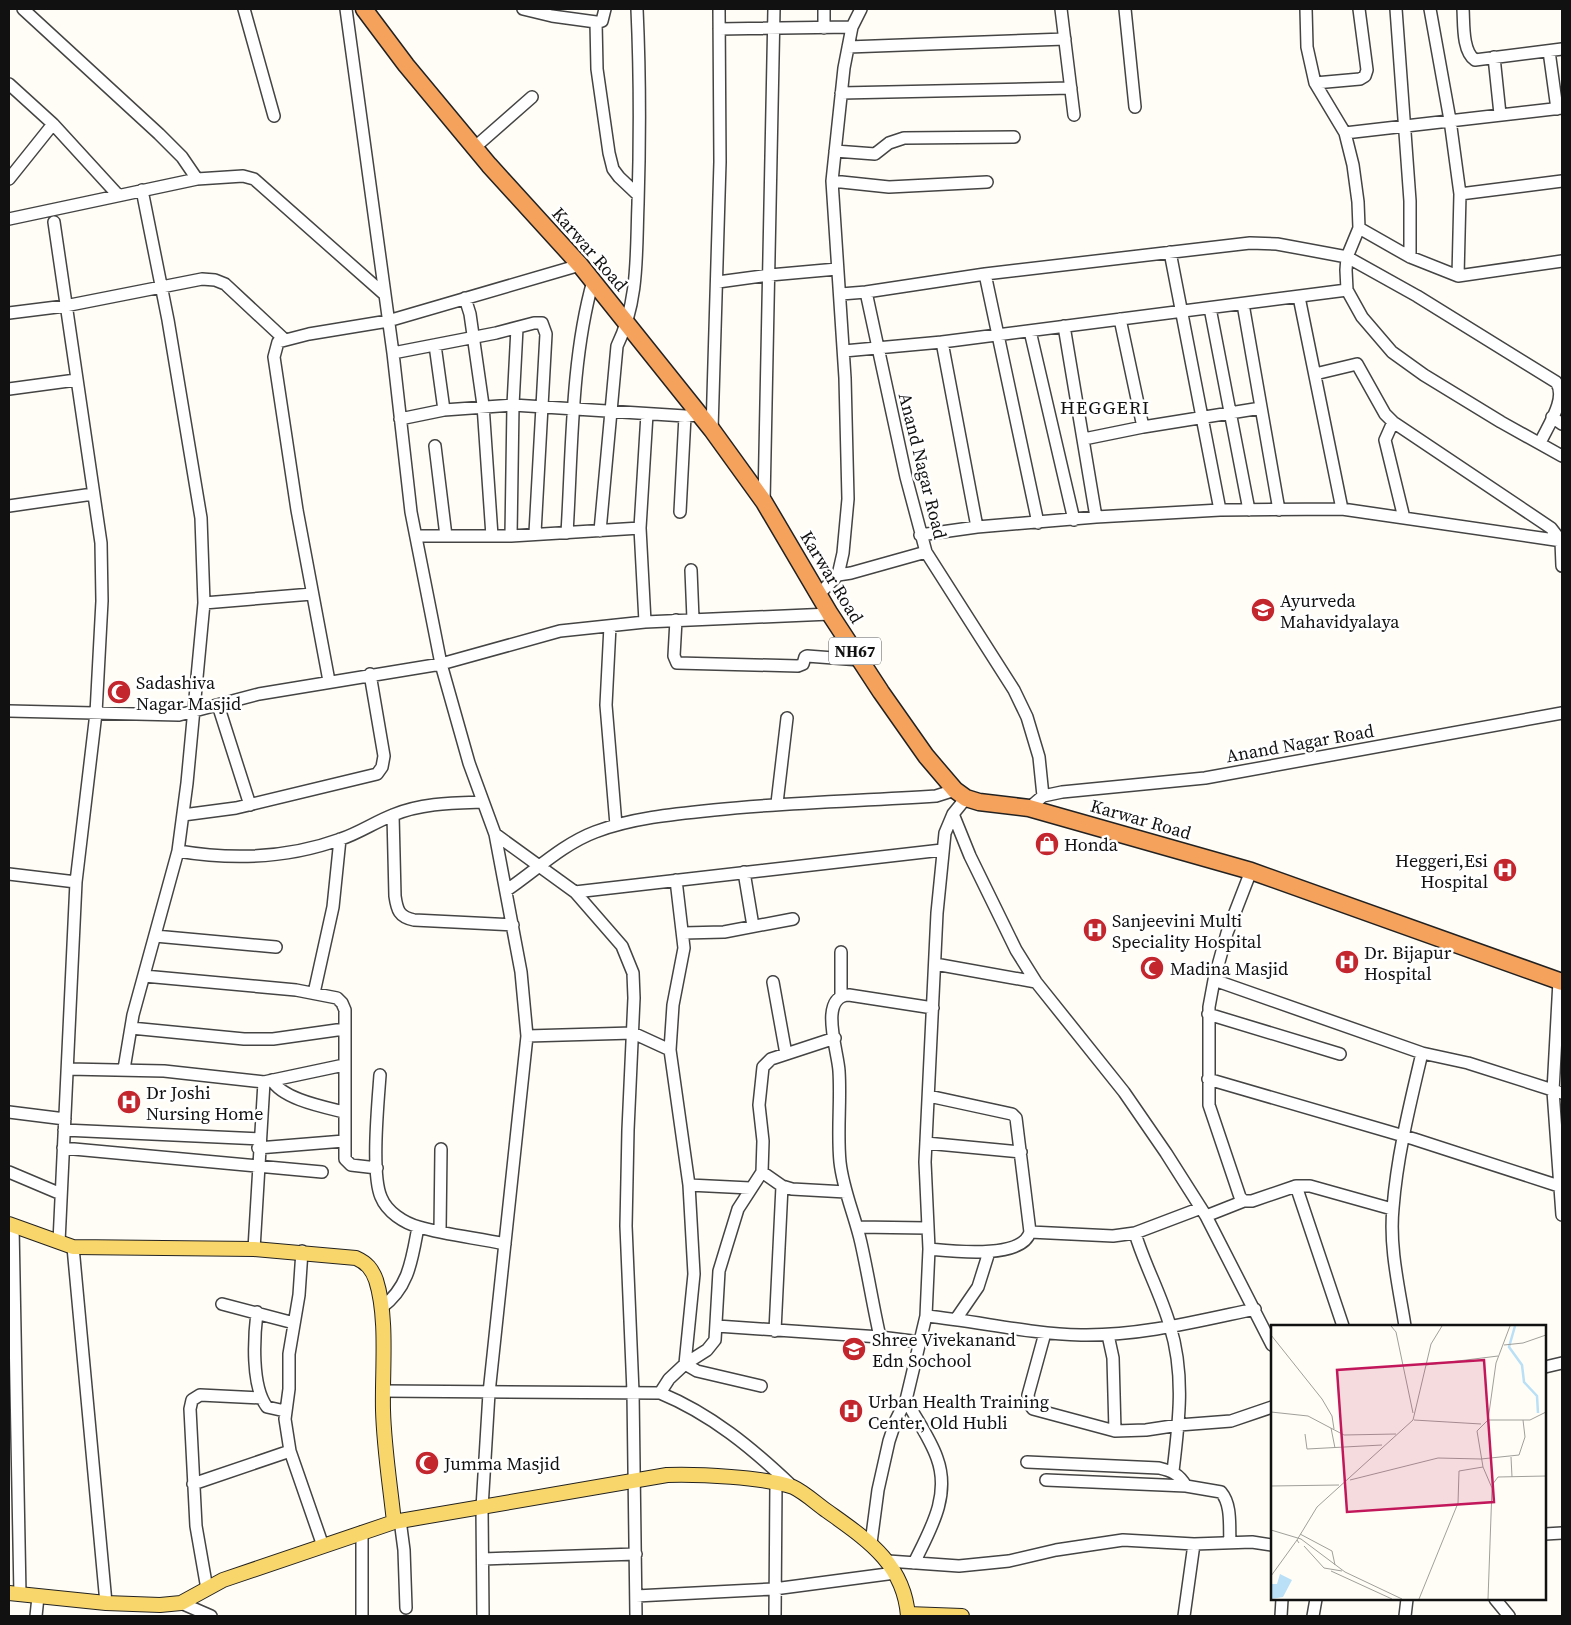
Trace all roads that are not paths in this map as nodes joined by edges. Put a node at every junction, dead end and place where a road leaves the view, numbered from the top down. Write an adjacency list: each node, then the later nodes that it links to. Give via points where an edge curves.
1 (23, 9): 47 (street, via 159,134 182,157)
2 (244, 9): 38 (street)
3 (346, 9): 72 (street)
4 (364, 9): 44 (highway, Karwar Road / NH67)
5 (523, 9): 19 (street)
6 (605, 9): 19 (street, via 602,21)
7 (637, 9): 54 (street)
8 (718, 9): 23 (street)
9 (774, 9): 20 (street)
10 (824, 9): 21 (street)
11 (861, 9): 22 (street)
12 (1061, 9): 24 (street)
13 (1125, 9): 34 (street)
14 (1306, 9): 29 (street, via 1307,46)
15 (1359, 9): 29 (street, via 1367,70 1365,76)
16 (1396, 9): 41 (street)
17 (1430, 9): 39 (street)
18 (1463, 9): 28 (street, via 1470,56 1475,60)
19 (596, 22): 54 (street, via 597,69 609,153 613,169)
20 (774, 28): 21 (street); 23 (street); 64 (street)
21 (824, 28): 22 (street)
22 (852, 28): 25 (street)
23 (720, 29): 68 (street)
24 (1065, 39): 25 (street); 31 (street)
25 (848, 47): 32 (street)
26 (1562, 49): 27 (street)
27 (1549, 51): 28 (street); 35 (street)
28 (1494, 58): 36 (street)
29 (1315, 83): 42 (street)
30 (10, 86): 40 (street)
31 (1071, 88): 32 (street); 37 (street)
32 (841, 93): 45 (street)
33 (532, 97): 44 (street)
34 (1135, 107)
35 (1560, 108): 36 (street)
36 (1500, 114): 39 (street)
37 (1074, 115)
38 (274, 116)
39 (1450, 120): 41 (street); 52 (street)
40 (53, 124): 46 (street); 53 (street)
41 (1406, 125): 42 (street); 60 (street)
42 (1345, 133): 57 (street, via 1358,202)
43 (1014, 137): 45 (street, via 904,138 889,143 875,154)
44 (474, 148): 62 (highway, Karwar Road / NH67)
45 (836, 151): 48 (street)
46 (9, 179)
47 (197, 179): 51 (street); 72 (street, via 243,176 254,179)
48 (832, 181): 50 (street, via 889,187); 63 (street)
49 (1562, 181): 52 (street)
50 (988, 182)
51 (142, 190): 53 (street); 69 (street)
52 (1460, 194): 66 (street)
53 (118, 195): 55 (street)
54 (638, 195): 83 (street, via 634,291)
55 (9, 219)
56 (54, 222): 77 (street)
57 (1358, 231): 59 (street); 60 (street)
58 (1170, 252): 59 (street, via 1250,243); 65 (street); 79 (street)
59 (1349, 253): 70 (street, via 1346,270); 108 (street, via 1556,382 1560,393)
60 (1410, 257): 66 (street)
61 (1562, 262): 66 (street)
62 (580, 265): 67 (highway, Karwar Road / NH67); 75 (street)
63 (837, 269): 64 (street); 73 (street)
64 (770, 274): 68 (street); 120 (street)
65 (985, 274): 71 (street); 87 (street)
66 (1458, 276)
67 (593, 281): 83 (highway, Karwar Road / NH67); 101 (street, via 586,307)
68 (718, 282): 114 (street)
69 (162, 286): 77 (street); 89 (street, via 202,279 225,284); 148 (street, via 202,518)
70 (1348, 290): 74 (street); 116 (street, via 1362,317 1392,352 1424,375)
71 (866, 292): 73 (street); 92 (street, Anand Nagar Road)
72 (384, 294): 82 (street)
73 (841, 294): 93 (street)
74 (1300, 297): 76 (street); 95 (street)
75 (465, 298): 82 (street); 88 (street)
76 (1243, 304): 78 (street); 102 (street)
77 (65, 306): 80 (street); 96 (street)
78 (1210, 308): 79 (street); 106 (street)
79 (1180, 312): 81 (street); 110 (street)
80 (9, 313)
81 (1120, 319): 84 (street); 113 (street)
82 (388, 320): 89 (street); 94 (street)
83 (628, 324): 104 (street, via 617,346); 107 (highway, Karwar Road / NH67)
84 (1064, 326): 86 (street); 115 (street)
85 (517, 328): 88 (street); 99 (street); 100 (street, via 538,322 545,327)
86 (1030, 331): 87 (street); 129 (street)
87 (998, 335): 90 (street); 130 (street)
88 (474, 337): 91 (street); 98 (street)
89 (284, 339): 146 (street, via 278,342 274,357)
90 (942, 342): 92 (street); 131 (street)
91 (435, 345): 94 (street); 103 (street)
92 (878, 350): 93 (street); 136 (street, Anand Nagar Road)
93 (844, 352): 145 (street, via 848,499)
94 (393, 353): 109 (street)
95 (1315, 374): 111 (street, via 1357,364 1384,414); 122 (street)
96 (76, 380): 97 (street); 119 (street)
97 (9, 390)
98 (483, 405): 99 (street); 103 (street); 139 (street)
99 (513, 405): 100 (street); 140 (street)
100 (542, 406): 101 (street); 135 (street)
101 (574, 407): 104 (street); 134 (street)
102 (1261, 408): 106 (street); 125 (street)
103 (444, 410): 109 (street)
104 (610, 410): 105 (street); 133 (street)
105 (647, 414): 107 (street); 132 (street)
106 (1231, 414): 110 (street); 124 (street)
107 (692, 415): 114 (highway, Karwar Road / NH67); 126 (street)
108 (1552, 417): 112 (street); 116 (street)
109 (400, 419): 137 (street)
110 (1201, 420): 113 (street); 123 (street)
111 (1393, 422): 128 (street, via 1385,440); 141 (street, via 1541,520)
112 (1562, 424)
113 (1143, 427): 115 (street)
114 (712, 430): 120 (highway, Karwar Road / NH67)
115 (1084, 439): 127 (street)
116 (1540, 444): 118 (street)
117 (435, 446): 138 (street)
118 (1562, 456)
119 (94, 494): 121 (street); 161 (street, via 101,543 102,601)
120 (764, 502): 147 (highway, Karwar Road / NH67)
121 (9, 506)
122 (1342, 509): 125 (street); 128 (street)
123 (1220, 510): 124 (street); 127 (street)
124 (1249, 510): 125 (street)
125 (1278, 510)
126 (680, 512)
127 (1096, 517): 129 (street)
128 (1404, 518): 141 (street)
129 (1074, 520): 130 (street)
130 (1038, 523): 131 (street)
131 (977, 527): 136 (street)
132 (640, 528): 133 (street); 152 (street)
133 (600, 531): 134 (street)
134 (567, 533): 135 (street)
135 (535, 534): 140 (street)
136 (920, 535): 142 (street, Anand Nagar Road)
137 (416, 536): 138 (street); 155 (street)
138 (446, 536): 139 (street)
139 (492, 536): 140 (street)
140 (511, 536)
141 (1561, 541): 143 (street)
142 (926, 552): 145 (street); 165 (street, Anand Nagar Road, via 1014,690 1027,717 1039,757)
143 (1562, 566)
144 (691, 570): 151 (street)
145 (838, 574): 147 (street)
146 (312, 594): 148 (street); 157 (street)
147 (818, 594): 149 (highway, Karwar Road / NH67)
148 (204, 603): 160 (street)
149 (830, 614): 151 (street); 154 (highway, Karwar Road / NH67)
150 (676, 620): 151 (street); 152 (street); 154 (street, via 674,656 678,663 798,666 808,656)
151 (693, 620)
152 (645, 622): 153 (street)
153 (610, 626): 155 (street, via 560,631); 173 (street, via 606,705)
154 (860, 660): 164 (highway, Karwar Road / NH67, via 926,756)
155 (441, 664): 156 (street); 166 (street, via 469,763)
156 (370, 674): 157 (street); 168 (street, via 384,756 377,774)
157 (329, 681): 158 (street)
158 (218, 705): 160 (street); 168 (street)
159 (9, 711): 161 (street)
160 (192, 712): 161 (street, via 162,716); 171 (street)
161 (96, 713): 183 (street)
162 (1562, 713): 165 (street, Anand Nagar Road, via 1205,778)
163 (787, 718): 167 (street)
164 (961, 794): 167 (street); 169 (highway, Karwar Road, via 978,802); 170 (street)
165 (1043, 796): 169 (street)
166 (484, 802): 172 (street, via 420,807); 174 (street)
167 (777, 803): 173 (street, via 682,813)
168 (250, 805): 171 (street)
169 (1029, 808): 179 (highway, Karwar Road)
170 (953, 814): 176 (street); 198 (street, via 1012,942)
171 (183, 815): 177 (street)
172 (393, 815): 175 (street); 187 (street, via 395,896 397,910 402,915 414,920)
173 (616, 826): 178 (street, via 574,842)
174 (495, 834): 178 (street); 184 (street)
175 (340, 839): 177 (street, via 266,855 211,856); 199 (street, via 334,907)
176 (942, 850): 180 (street); 193 (street)
177 (178, 851): 190 (street)
178 (541, 867): 184 (street); 185 (street)
179 (1252, 871): 195 (street, via 1227,933); 196 (highway, Karwar Road)
180 (744, 872): 182 (street); 188 (street)
181 (9, 874): 183 (street)
182 (676, 880): 185 (street); 189 (street)
183 (76, 882): 213 (street)
184 (507, 890): 187 (street)
185 (575, 892): 205 (street, via 627,956 633,973)
186 (793, 919): 188 (street)
187 (513, 925): 206 (street)
188 (753, 926): 189 (street, via 724,932)
189 (683, 934): 208 (street, via 684,948 672,1005)
190 (155, 936): 191 (street); 194 (street)
191 (276, 947)
192 (841, 952): 200 (street)
193 (935, 964): 198 (street); 201 (street)
194 (144, 976): 199 (street); 203 (street)
195 (1214, 980): 202 (street); 209 (street)
196 (1561, 981): 218 (street)
197 (773, 982): 210 (street)
198 (1036, 982): 244 (street, via 1124,1092)
199 (314, 993): 204 (street, via 342,1003)
200 (841, 995): 201 (street); 207 (street, via 835,999 832,1008)
201 (933, 1008): 219 (street)
202 (1208, 1014): 211 (street); 216 (street)
203 (130, 1028): 204 (street, via 244,1039 273,1039); 214 (street)
204 (344, 1029): 212 (street)
205 (633, 1033): 206 (street); 208 (street); 282 (street, via 626,1226)
206 (527, 1036): 254 (street)
207 (834, 1038): 210 (street); 240 (street, via 840,1080 840,1156)
208 (670, 1050): 235 (street)
209 (1422, 1053): 218 (street, via 1468,1063); 223 (street)
210 (786, 1054): 234 (street, via 771,1059 763,1067 759,1105)
211 (1340, 1054)
212 (344, 1065): 217 (street); 221 (street)
213 (68, 1069): 214 (street); 222 (street)
214 (124, 1069): 217 (street)
215 (380, 1076): 231 (street)
216 (1208, 1079): 223 (street); 242 (street, via 1216,1132)
217 (268, 1081): 221 (street, via 284,1092); 225 (street)
218 (1558, 1092): 238 (street)
219 (929, 1096): 226 (street); 229 (street, via 1012,1114 1018,1124)
220 (9, 1112): 222 (street)
221 (344, 1112): 224 (street)
222 (65, 1125): 225 (street); 227 (street)
223 (1403, 1136): 238 (street); 243 (street)
224 (344, 1141): 225 (street); 231 (street, via 348,1162)
225 (259, 1143): 230 (street)
226 (926, 1143): 229 (street); 249 (street)
227 (63, 1148): 230 (street); 241 (street)
228 (441, 1149): 250 (street)
229 (1021, 1152): 251 (street)
230 (258, 1167): 233 (street); 256 (street)
231 (377, 1168): 247 (street, via 380,1197 386,1206 398,1217)
232 (9, 1172): 241 (street)
233 (322, 1172)
234 (762, 1172): 236 (street); 239 (street)
235 (689, 1185): 239 (street); 278 (street, via 694,1274)
236 (782, 1186): 240 (street); 271 (street)
237 (1296, 1186): 242 (street); 243 (street, via 1322,1188); 267 (street)
238 (1562, 1186): 245 (street)
239 (750, 1188): 269 (street, via 738,1209 720,1271)
240 (846, 1192): 248 (street)
241 (61, 1194): 253 (street)
242 (1244, 1201): 244 (street)
243 (1392, 1209): 268 (street, via 1393,1250)
244 (1204, 1212): 252 (street); 262 (street)
245 (1562, 1215)
246 (11, 1225): 253 (main road); 288 (street)
247 (418, 1227): 250 (street); 261 (street, via 406,1281 392,1301)
248 (857, 1227): 249 (street); 274 (street)
249 (927, 1228): 257 (street)
250 (440, 1231): 254 (street)
251 (1030, 1232): 252 (street, via 1113,1236); 259 (street, via 1020,1245)
252 (1135, 1233): 270 (street)
253 (59, 1242): 255 (main road)
254 (505, 1244): 283 (street)
255 (73, 1247): 256 (main road); 325 (street)
256 (254, 1249): 258 (main road)
257 (929, 1249): 259 (street); 264 (street)
258 (302, 1252): 261 (main road, via 356,1258 365,1262 372,1270); 266 (street)
259 (989, 1252): 265 (street, via 978,1287)
260 (222, 1304): 263 (street)
261 (381, 1308): 281 (main road)
262 (1255, 1310): 270 (street); 276 (street)
263 (257, 1312): 266 (street); 285 (street, via 254,1354)
264 (926, 1316): 265 (street); 275 (street)
265 (956, 1319): 272 (street)
266 (294, 1323): 289 (street)
267 (1343, 1325)
268 (1405, 1325)
269 (717, 1326): 271 (street); 278 (street, via 715,1340 707,1350)
270 (1170, 1327): 273 (street); 290 (street, via 1180,1369)
271 (775, 1331): 274 (street)
272 (1045, 1333): 273 (street); 291 (street, via 1028,1395 1030,1405 1033,1409)
273 (1108, 1335): 291 (street, via 1113,1358)
274 (880, 1337): 275 (street)
275 (920, 1342): 286 (street)
276 (1271, 1343)
277 (1562, 1363): 279 (street)
278 (685, 1364): 280 (street, via 697,1371); 284 (street)
279 (1546, 1367)
280 (761, 1386)
281 (383, 1392): 283 (street); 303 (main road, via 384,1436)
282 (633, 1392): 283 (street); 284 (street); 297 (street)
283 (489, 1393): 302 (street)
284 (660, 1393): 301 (street, via 720,1424)
285 (262, 1398): 289 (street, via 267,1407); 298 (street, via 200,1395 192,1400)
286 (906, 1400): 308 (street, via 889,1441); 314 (street, via 937,1457 942,1478 941,1501)
287 (1271, 1407): 290 (street, via 1231,1421)
288 (13, 1409): 294 (street)
289 (285, 1411): 292 (street)
290 (1179, 1425): 291 (street); 295 (street)
291 (1115, 1431)
292 (290, 1451): 298 (street); 311 (street)
293 (1027, 1462): 295 (street)
294 (13, 1467): 318 (street)
295 (1173, 1471): 300 (street)
296 (1046, 1480): 300 (street)
297 (635, 1481): 299 (main road, via 692,1474); 302 (main road); 312 (street)
298 (193, 1484): 316 (street, via 196,1526)
299 (776, 1484): 301 (main road); 317 (street)
300 (1186, 1486): 307 (street, via 1221,1492 1226,1498)
301 (794, 1487): 308 (main road)
302 (482, 1508): 303 (main road); 313 (street)
303 (397, 1521): 304 (main road); 327 (street, via 404,1550)
304 (362, 1532): 311 (main road); 331 (street)
305 (1562, 1533): 306 (street)
306 (1546, 1534)
307 (1230, 1542): 309 (street); 310 (street)
308 (871, 1543): 315 (main road)
309 (1194, 1544): 314 (street, via 1123,1540 1009,1561 959,1566); 336 (street)
310 (1271, 1545)
311 (323, 1546): 316 (main road, via 223,1580)
312 (636, 1554): 313 (street); 319 (street)
313 (483, 1559): 332 (street)
314 (914, 1563): 315 (street)
315 (892, 1567): 317 (street); 328 (main road, via 901,1585)
316 (207, 1589): 326 (main road)
317 (774, 1590): 319 (street); 334 (street)
318 (14, 1594): 320 (main road)
319 (636, 1596): 333 (street)
320 (38, 1597): 325 (main road); 329 (street)
321 (1282, 1600): 337 (street)
322 (1316, 1600): 338 (street)
323 (1407, 1600): 339 (street)
324 (1496, 1600): 340 (street)
325 (106, 1603): 326 (main road)
326 (181, 1603): 330 (street)
327 (406, 1608)
328 (908, 1615): 335 (main road)
329 (36, 1616)
330 (211, 1616)
331 (362, 1616)
332 (483, 1616)
333 (636, 1616)
334 (775, 1616)
335 (962, 1616)
336 (1184, 1616)
337 (1281, 1616)
338 (1313, 1616)
339 (1405, 1616)
340 (1510, 1616)

